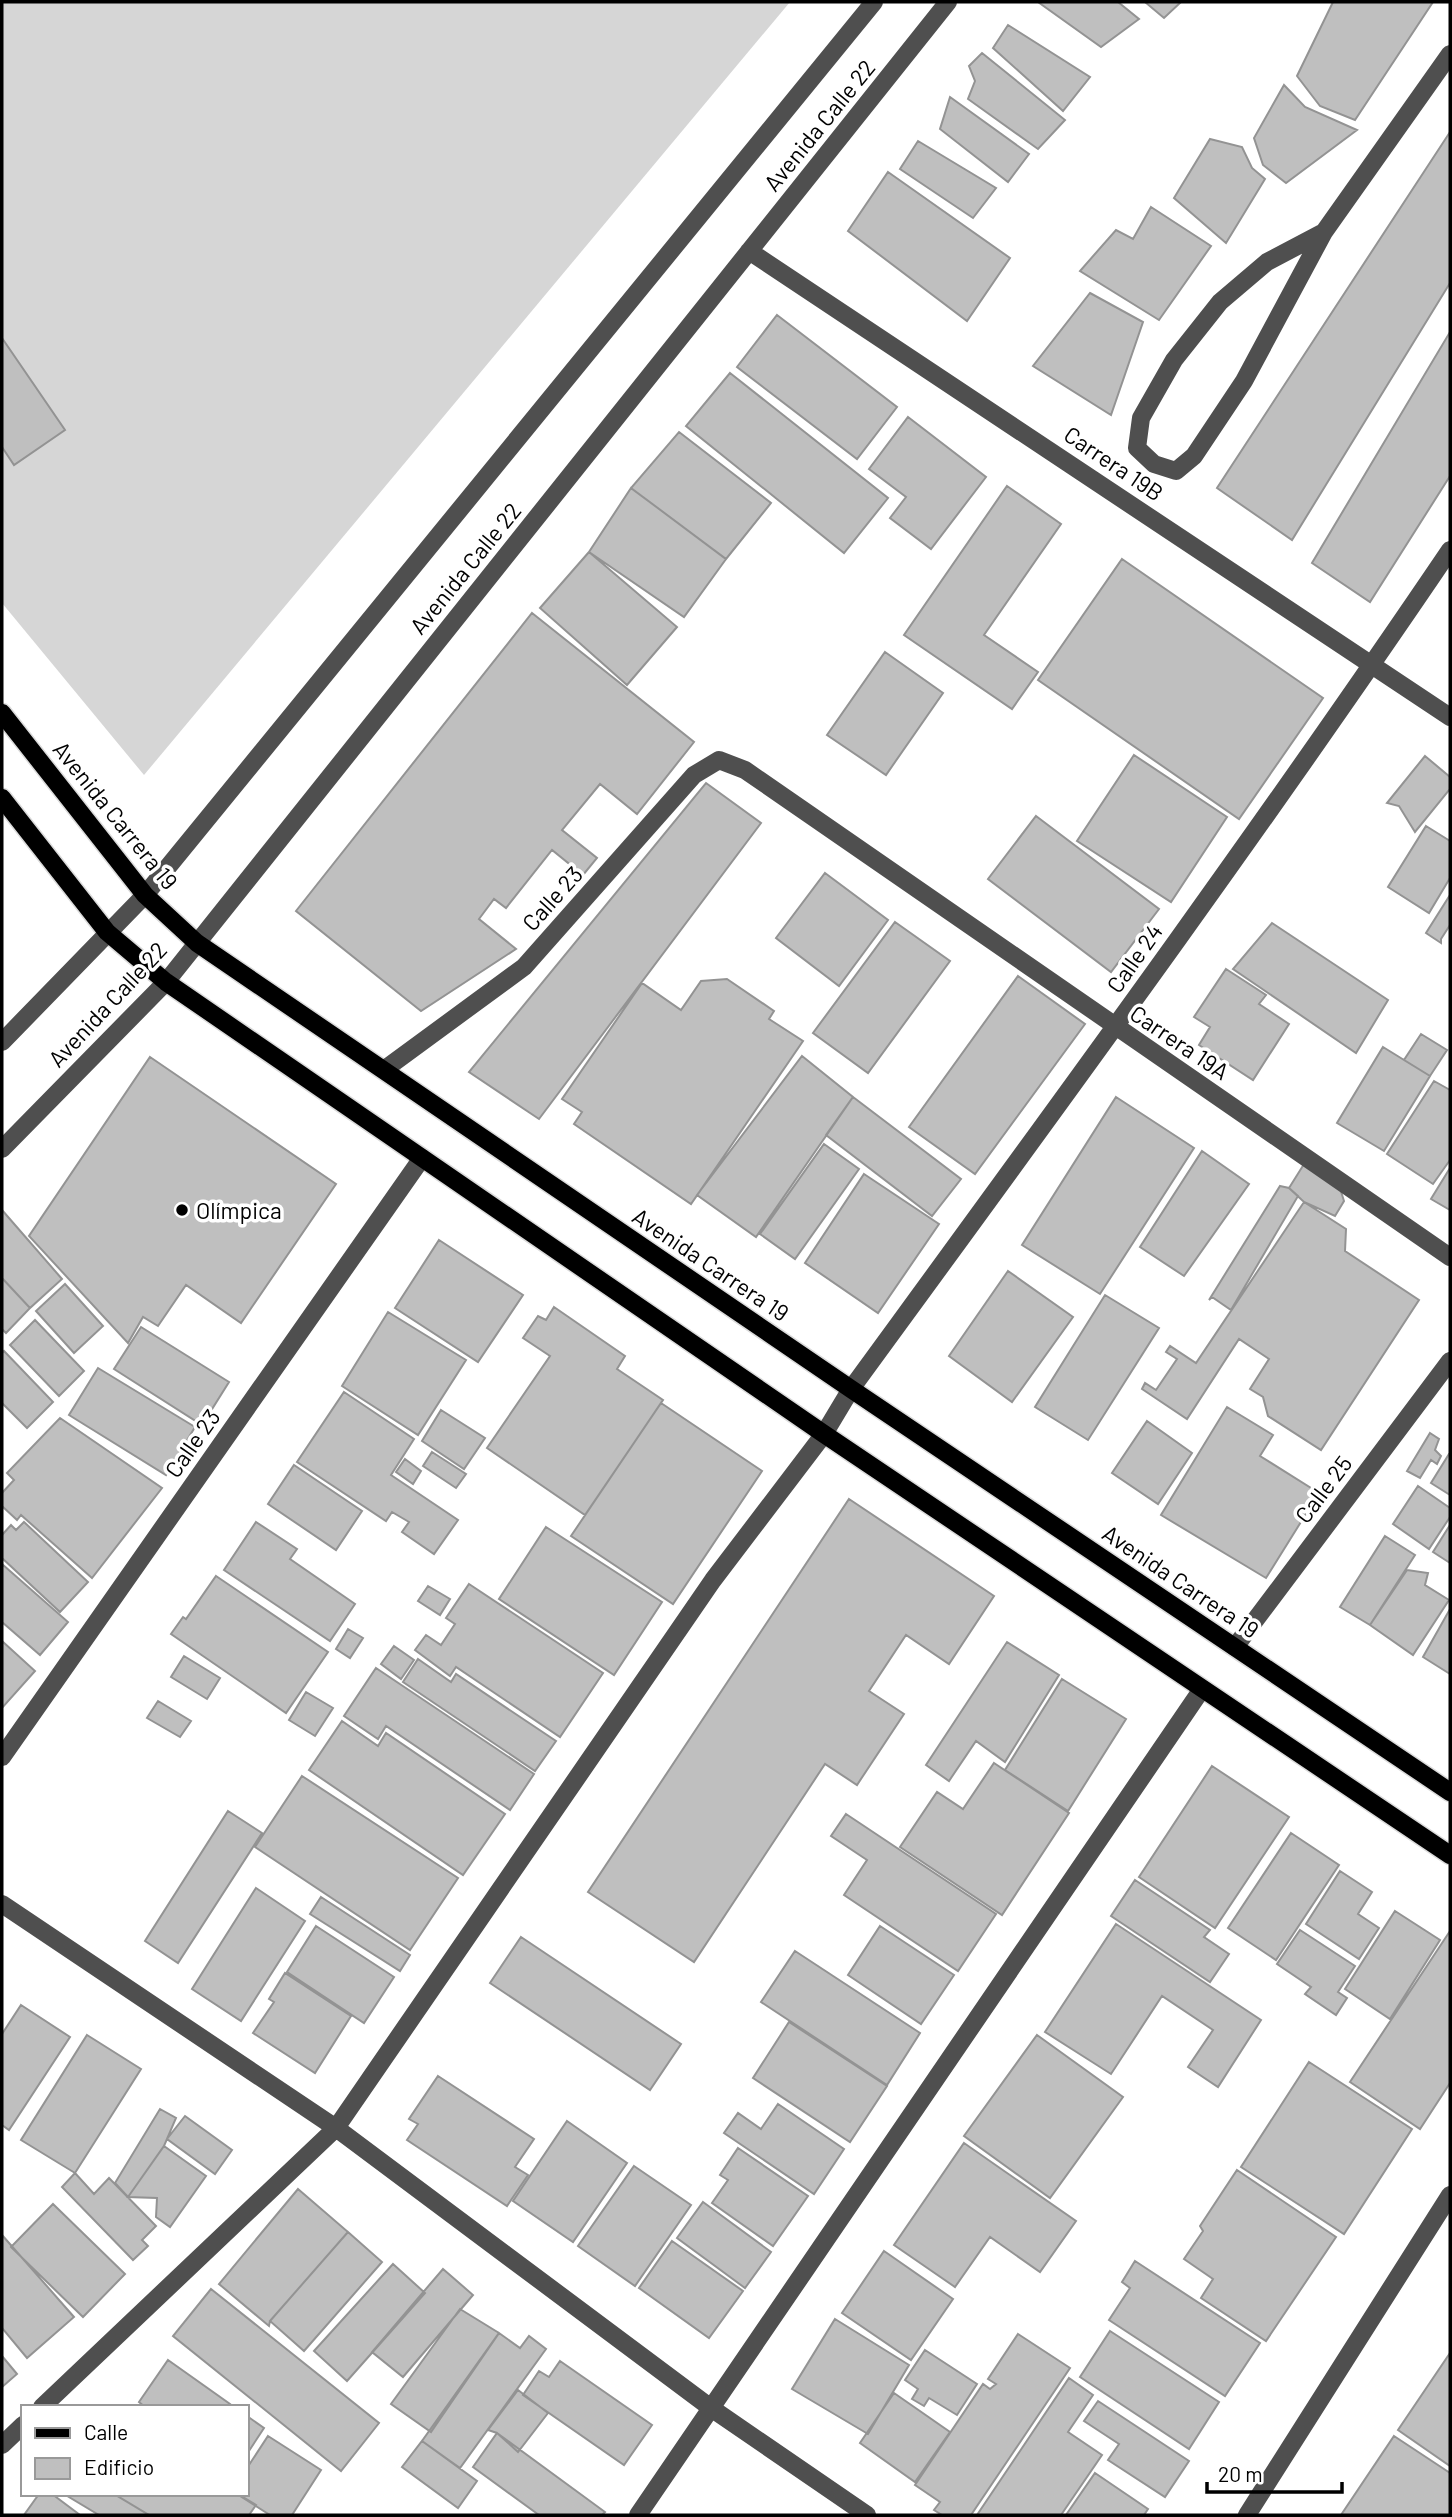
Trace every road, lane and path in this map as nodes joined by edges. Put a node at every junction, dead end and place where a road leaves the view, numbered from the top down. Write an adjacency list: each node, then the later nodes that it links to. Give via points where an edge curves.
1 (874, 2): 12 (street, Avenida Calle 22)
2 (948, 2): 5 (street, Avenida Calle 22)
3 (1450, 54): 4 (street)
4 (1324, 232): 4 (street, via 1267,262 1220,302 1174,360 1141,418 1137,447 1154,464 1176,471 1194,456 1244,381)
5 (749, 251): 7 (street, Carrera 19B); 14 (street, Avenida Calle 22)
6 (1450, 550): 7 (street, Calle 24)
7 (1373, 664): 9 (street, Carrera 19B); 16 (street, Calle 24)
8 (2, 713): 12 (main road, Avenida Carrera 19)
9 (1450, 717)
10 (745, 770): 16 (street, Carrera 19A); 18 (street, Calle 23, via 719,760 694,775 524,967)
11 (2, 798): 13 (main road)
12 (145, 895): 13 (street, Avenida Calle 22); 14 (main road, Avenida Carrera 19)
13 (107, 932): 15 (main road); 17 (street, Avenida Calle 22)
14 (197, 943): 15 (street, Avenida Calle 22); 18 (main road, Avenida Carrera 19)
15 (166, 982): 19 (street, Avenida Calle 22); 20 (main road)
16 (1115, 1027): 21 (street, Carrera 19A); 23 (street, Calle 24)
17 (2, 1042)
18 (385, 1069): 23 (main road, Avenida Carrera 19)
19 (2, 1149)
20 (422, 1158): 24 (main road); 27 (street, Calle 23)
21 (1450, 1257)
22 (1450, 1362): 25 (street, Calle 25)
23 (851, 1389): 24 (street, Calle 24); 25 (main road, Avenida Carrera 19)
24 (824, 1434): 26 (main road); 31 (street, Calle 24, via 713,1580)
25 (1235, 1647): 28 (main road, Avenida Carrera 19)
26 (1202, 1689): 29 (main road); 34 (street)
27 (2, 1757)
28 (1450, 1792)
29 (1450, 1855)
30 (2, 1904): 31 (street)
31 (336, 2128): 33 (street, Calle 24); 34 (street)
32 (1450, 2195): 39 (street)
33 (44, 2405)
34 (711, 2408): 37 (street); 38 (street)
35 (21, 2427): 36 (street)
36 (2, 2445)
37 (638, 2515)
38 (867, 2515)
39 (1247, 2515)

